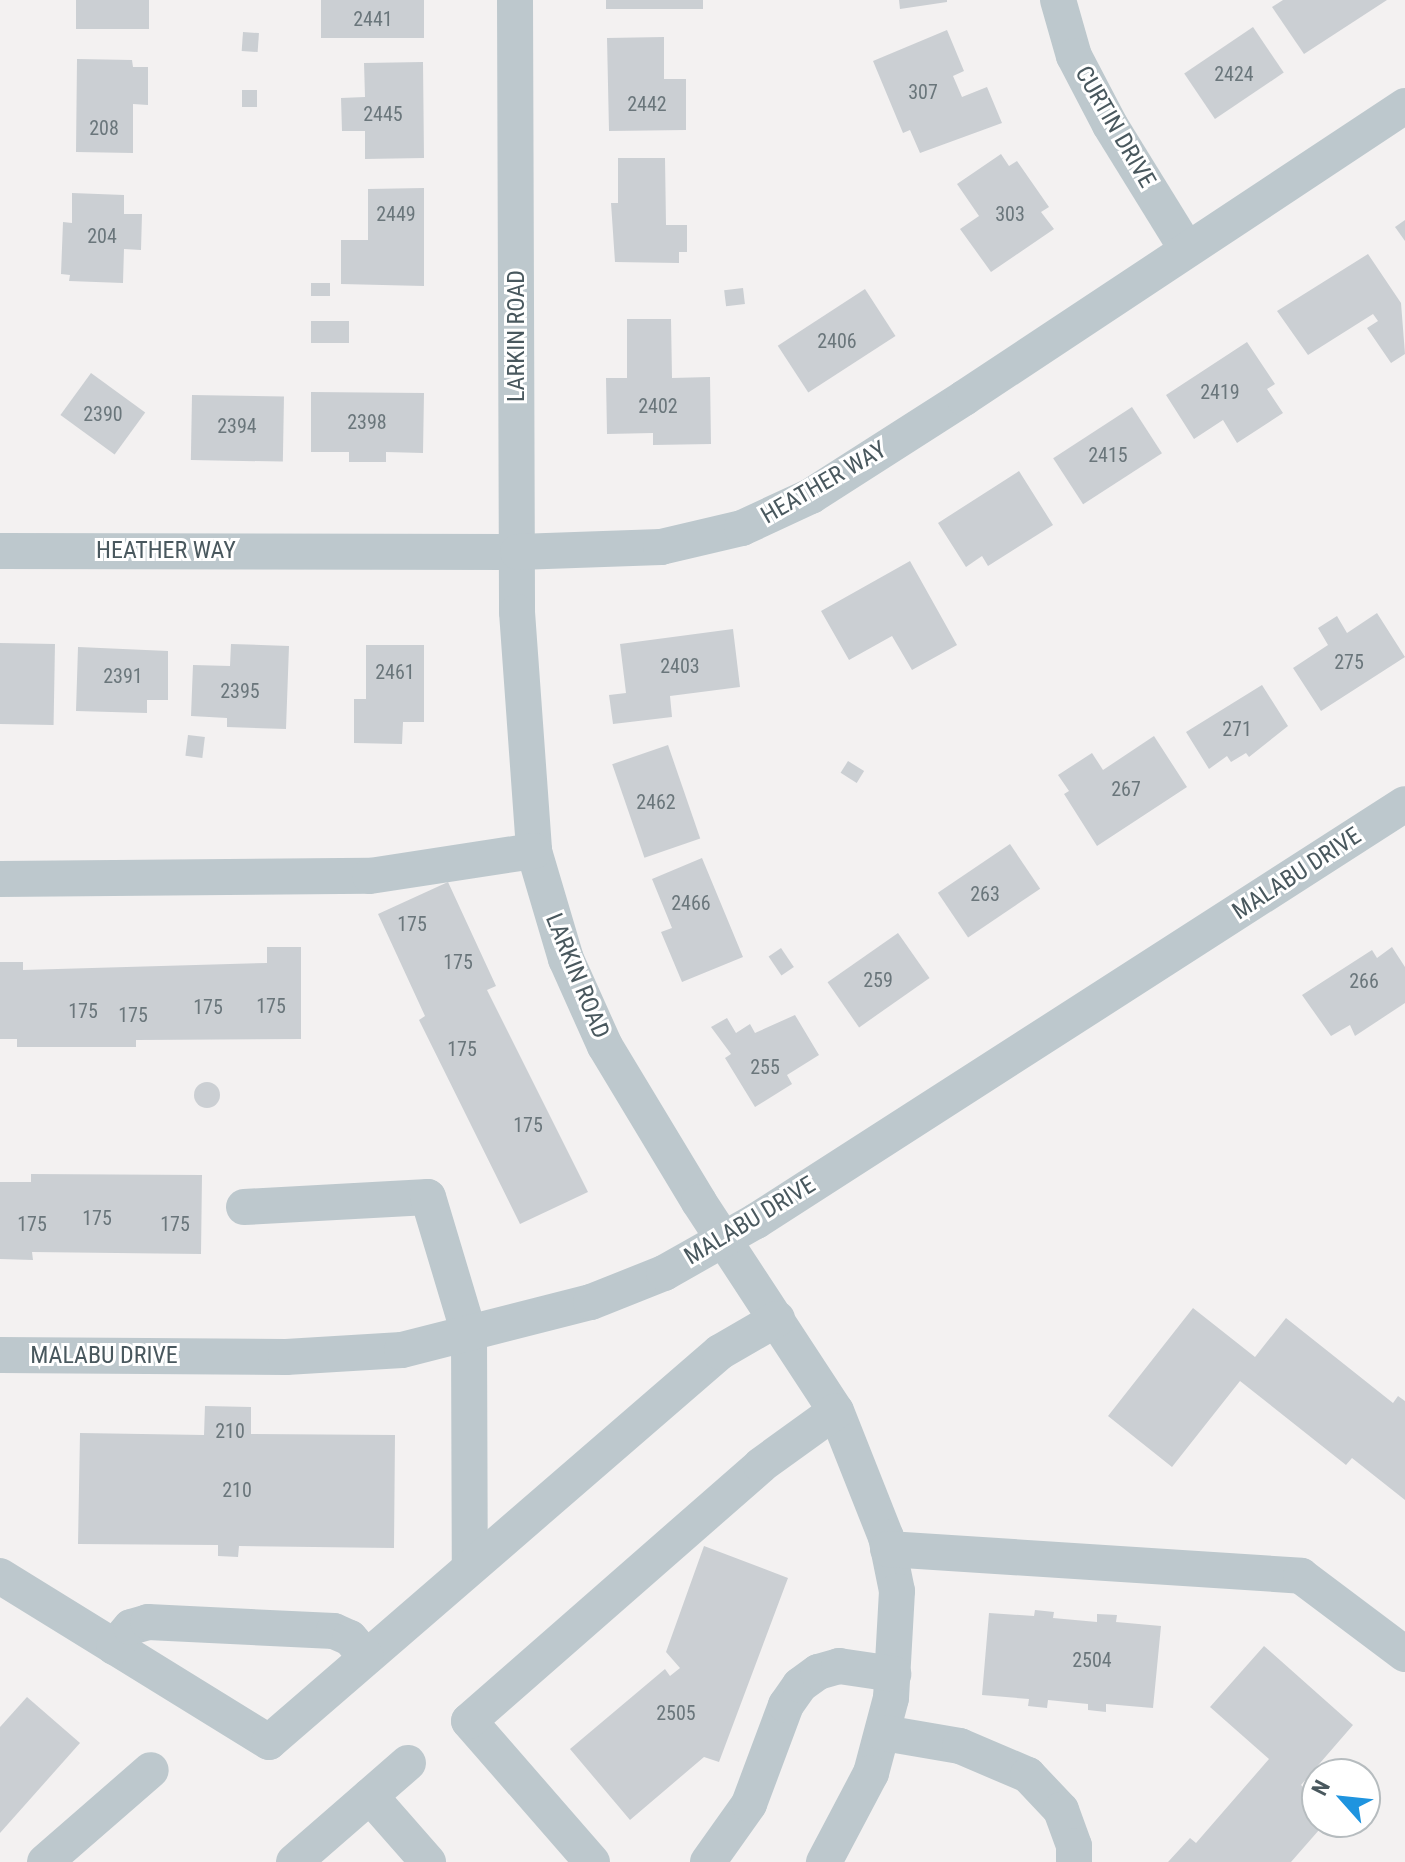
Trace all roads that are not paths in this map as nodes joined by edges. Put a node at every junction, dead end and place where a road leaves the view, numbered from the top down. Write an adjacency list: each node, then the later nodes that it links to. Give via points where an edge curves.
1 (515, 0): 6 (street, LARKIN ROAD)
2 (1058, 0): 4 (street, CURTIN DRIVE, via 1074,56)
3 (1405, 106): 4 (street, HEATHER WAY)
4 (1186, 248): 6 (street, HEATHER WAY, via 964,398 773,515 661,547)
5 (0, 551): 6 (street, HEATHER WAY)
6 (518, 552): 8 (street, LARKIN ROAD, via 521,720)
7 (1405, 804): 11 (street, MALABU DRIVE)
8 (534, 851): 9 (street, via 370,876); 11 (street, LARKIN ROAD, via 561,945 605,1046)
9 (0, 879)
10 (244, 1207): 13 (street, via 428,1197)
11 (724, 1240): 12 (street, LARKIN ROAD); 13 (street, MALABU DRIVE, via 664,1273 591,1302)
12 (777, 1319): 15 (street, LARKIN ROAD); 17 (street, via 720,1352)
13 (469, 1334): 14 (street, MALABU DRIVE, via 402,1350 286,1357); 17 (street)
14 (0, 1355)
15 (836, 1411): 16 (street, LARKIN ROAD); 30 (street, via 761,1465 469,1721)
16 (888, 1549): 20 (street, via 1301,1576); 22 (street, LARKIN ROAD, via 897,1591)
17 (470, 1567): 21 (street)
18 (0, 1576): 19 (street)
19 (114, 1647): 21 (street, via 131,1627 148,1622 334,1631 350,1638); 21 (street, via 269,1742)
20 (1405, 1654)
21 (366, 1657)
22 (893, 1674): 23 (street, LARKIN ROAD); 31 (street, via 839,1666 800,1685 786,1705 749,1804)
23 (884, 1733): 32 (street, LARKIN ROAD, via 871,1773); 33 (street, via 960,1746 1028,1775 1061,1810)
24 (408, 1763): 26 (street)
25 (151, 1770): 27 (street)
26 (370, 1796): 28 (street); 29 (street)
27 (45, 1862)
28 (294, 1862)
29 (428, 1862)
30 (592, 1862)
31 (708, 1862)
32 (824, 1862)
33 (1074, 1862)

